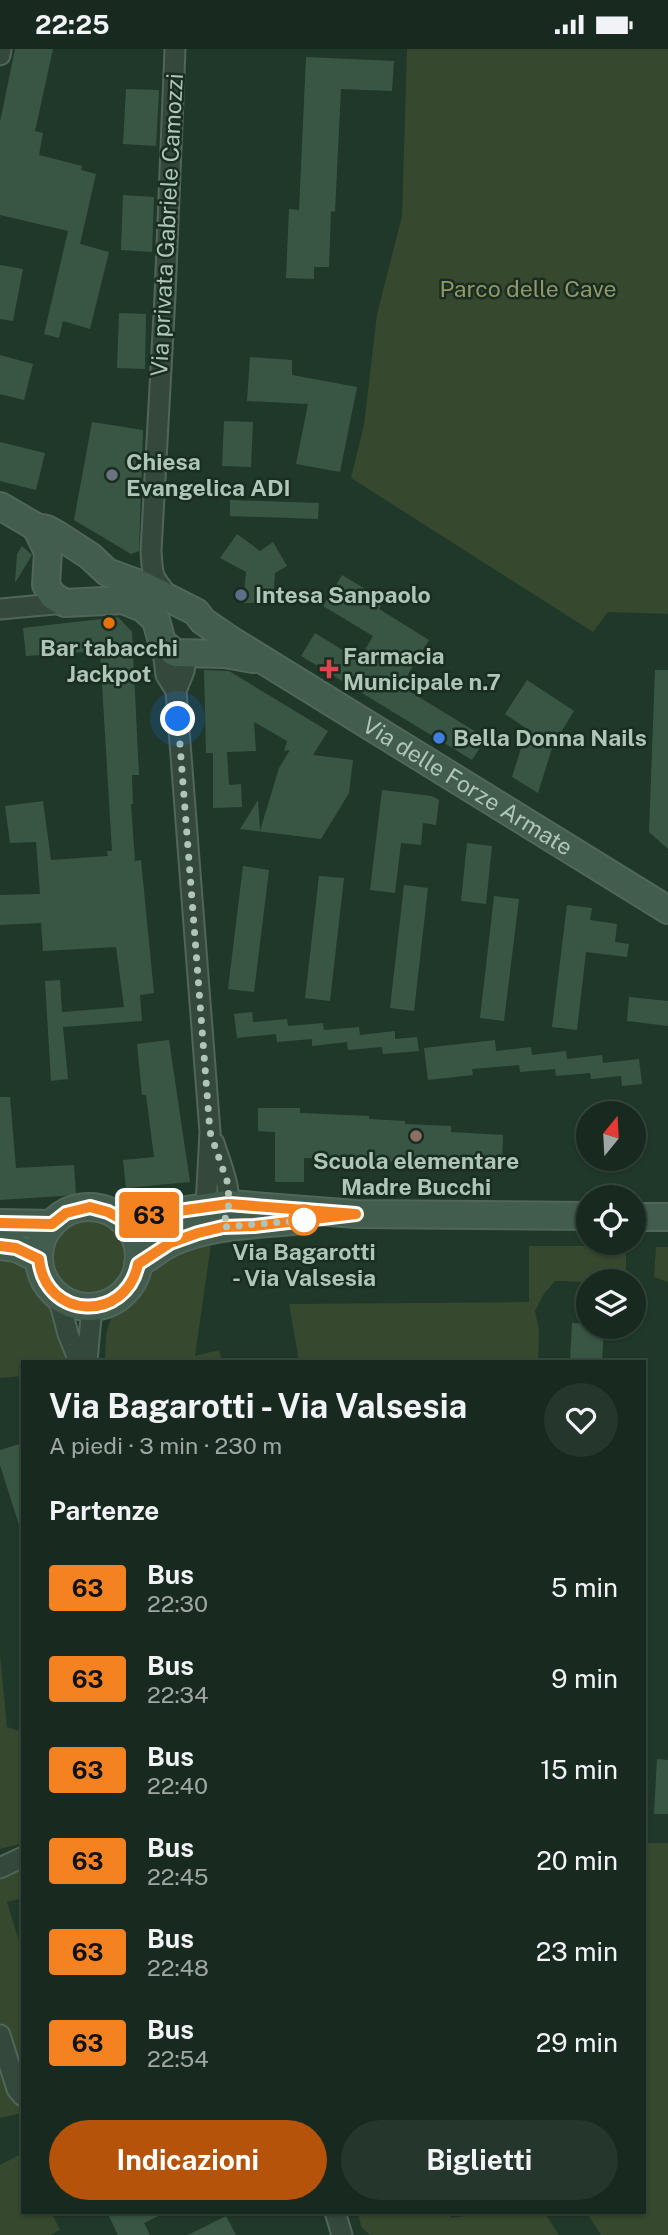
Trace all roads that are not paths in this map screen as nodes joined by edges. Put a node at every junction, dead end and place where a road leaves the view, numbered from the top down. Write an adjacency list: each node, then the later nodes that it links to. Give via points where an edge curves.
1 (1, 49): 3 (street)
2 (175, 49): 7 (street, Via privata Gabriele Camozzi)
3 (0, 55)
4 (0, 506): 5 (street, Via delle Forze Armate)
5 (36, 527): 6 (street, Via delle Forze Armate, via 47,529); 8 (street, via 48,552)
6 (89, 557): 8 (street, Via delle Forze Armate, via 64,552 52,559); 9 (street, Via delle Forze Armate, via 107,572); 10 (street, via 99,573 98,587 90,597)
7 (151, 569): 9 (street); 12 (street, via 154,578)
8 (46, 574): 10 (street, via 49,591 59,601); 11 (street, Via delle Forze Armate)
9 (124, 578): 12 (street, Via delle Forze Armate)
10 (72, 603): 11 (street, Via delle Forze Armate); 13 (street, Via delle Forze Armate, via 131,603 153,617)
11 (9, 608)
12 (188, 610): 13 (street, via 169,612 162,620); 14 (street, via 205,638); 15 (street, Via delle Forze Armate)
13 (160, 636): 14 (street, Via delle Forze Armate, via 175,653); 16 (street, via 166,675)
14 (190, 653): 15 (street, Via delle Forze Armate); 16 (street)
15 (265, 661): 17 (street, Via delle Forze Armate)
16 (176, 691): 18 (street, via 210,1132 228,1184)
17 (668, 910)
18 (220, 1212): 19 (street, via 254,1226 356,1214); 22 (street); 27 (street, via 198,1233 170,1243)
19 (576, 1216)
20 (646, 1217): 21 (street)
21 (668, 1217)
22 (121, 1219): 24 (street, via 102,1209 83,1208); 27 (street, via 134,1237)
23 (0, 1223): 24 (street)
24 (52, 1224): 26 (street, via 42,1240)
25 (0, 1246): 26 (street)
26 (39, 1259): 28 (street, via 46,1282)
27 (138, 1264): 29 (street, via 125,1291)
28 (58, 1296): 29 (street, via 74,1305); 30 (street)
29 (92, 1307): 31 (street)
30 (79, 1360)
31 (86, 1360)
32 (21, 1858): 33 (street)
33 (0, 1868)
34 (0, 2035): 35 (street)
35 (21, 2094)
36 (336, 2214): 37 (street)
37 (342, 2235)

